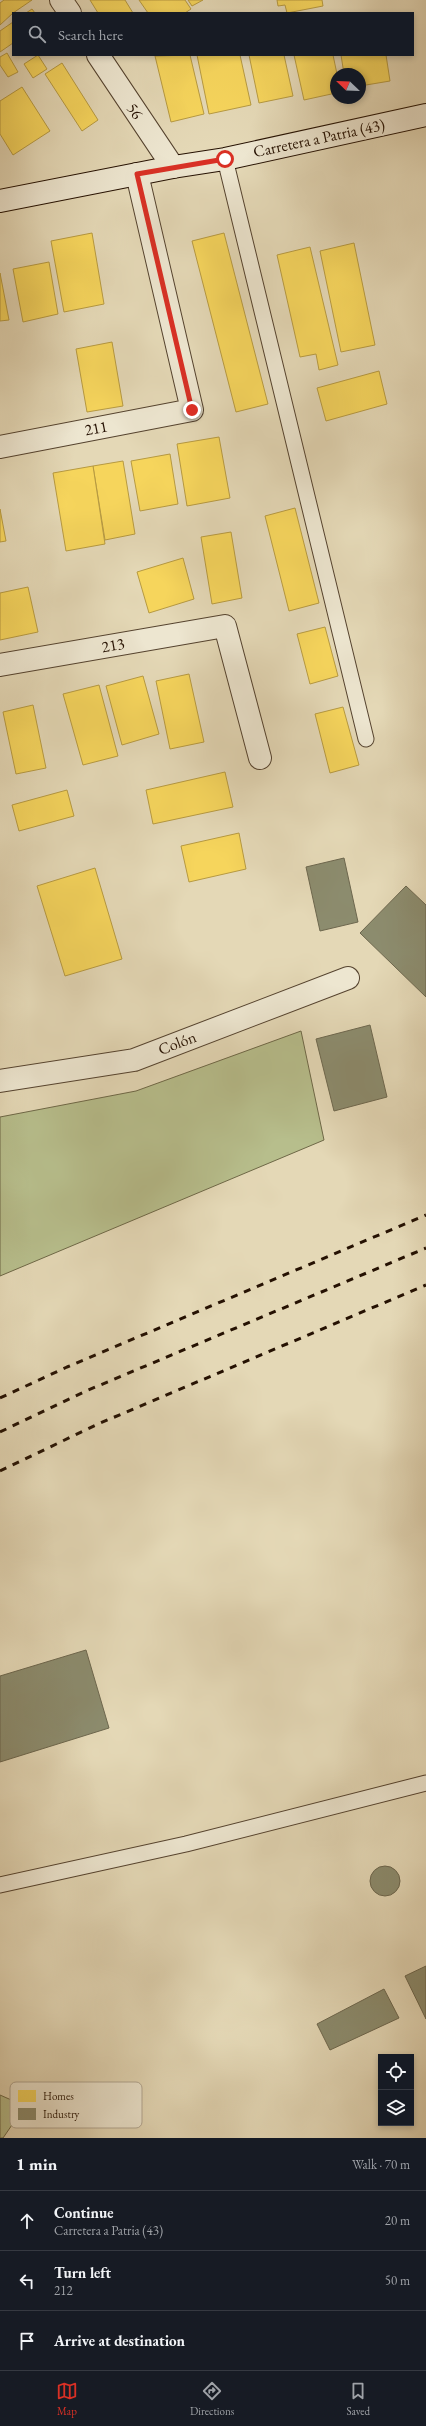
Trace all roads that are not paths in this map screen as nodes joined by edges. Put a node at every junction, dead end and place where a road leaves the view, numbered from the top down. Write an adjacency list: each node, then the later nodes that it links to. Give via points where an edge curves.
1 (61, 0): 2 (street)
2 (69, 12)
3 (99, 56): 6 (street, 56)
4 (426, 115): 5 (street, Carretera a Patria (43))
5 (225, 159): 6 (street, Carretera a Patria (43)); 11 (lane)
6 (173, 167): 7 (street, Carretera a Patria (43))
7 (137, 174): 8 (street, Carretera a Patria (43)); 9 (street, 211, via 192,410)
8 (0, 201)
9 (0, 446)
10 (0, 665): 12 (street, 213, via 225,626)
11 (366, 739)
12 (260, 758)
13 (348, 978): 14 (street, Colón, via 134,1060)
14 (0, 1081)
15 (426, 1783): 16 (lane, via 186,1844)
16 (0, 1885)

